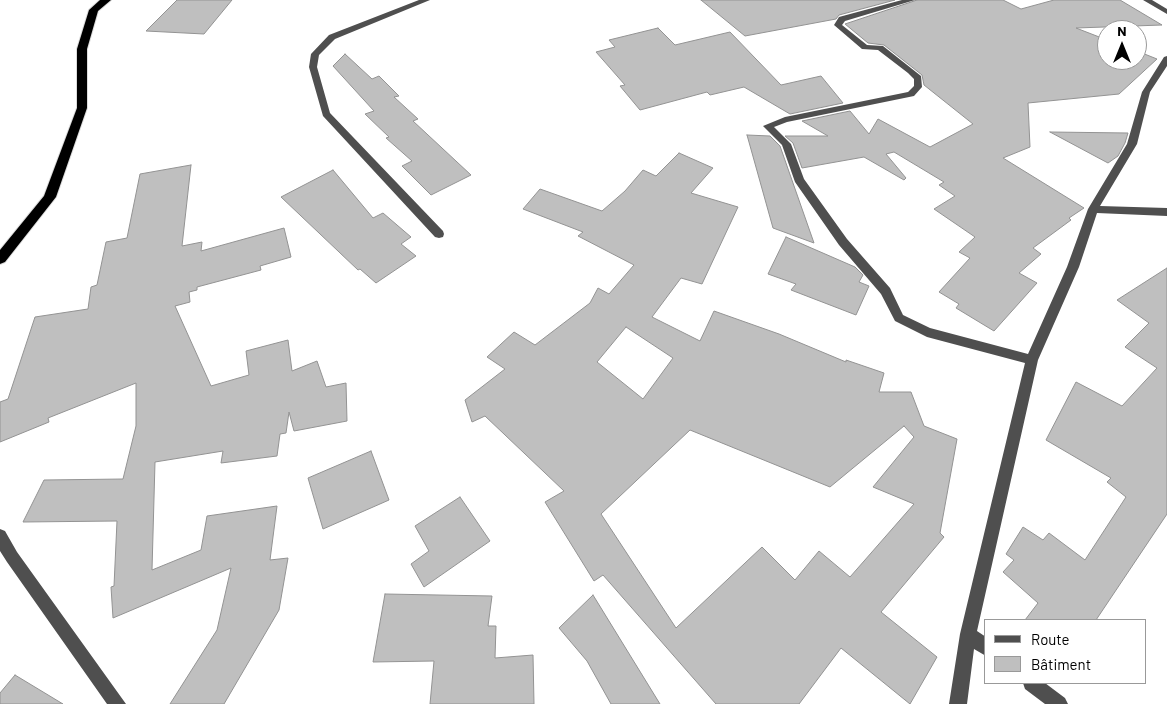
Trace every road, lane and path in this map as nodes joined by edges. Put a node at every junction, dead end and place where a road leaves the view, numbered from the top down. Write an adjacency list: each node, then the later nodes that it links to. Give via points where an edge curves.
1 (106, 0): 10 (highway, via 94,10 82,49 82,108 50,198)
2 (426, 0): 9 (street, via 332,37 315,54 313,67 326,114)
3 (911, 0): 11 (street, via 842,19 838,26 865,47 880,48 911,71 918,78 918,87 911,94 768,126 786,144 799,180 843,242 886,291 899,318 927,332)
4 (1147, 0): 5 (street)
5 (1167, 12)
6 (1167, 59): 7 (street, via 1146,92 1132,144)
7 (1093, 209): 8 (street); 11 (street, via 1073,266)
8 (1167, 212)
9 (438, 234)
10 (0, 259)
11 (1032, 360): 13 (street)
12 (0, 536): 16 (street)
13 (968, 634): 14 (street); 17 (street)
14 (984, 646)
15 (1032, 684): 18 (street)
16 (117, 704)
17 (958, 704)
18 (1059, 704)

